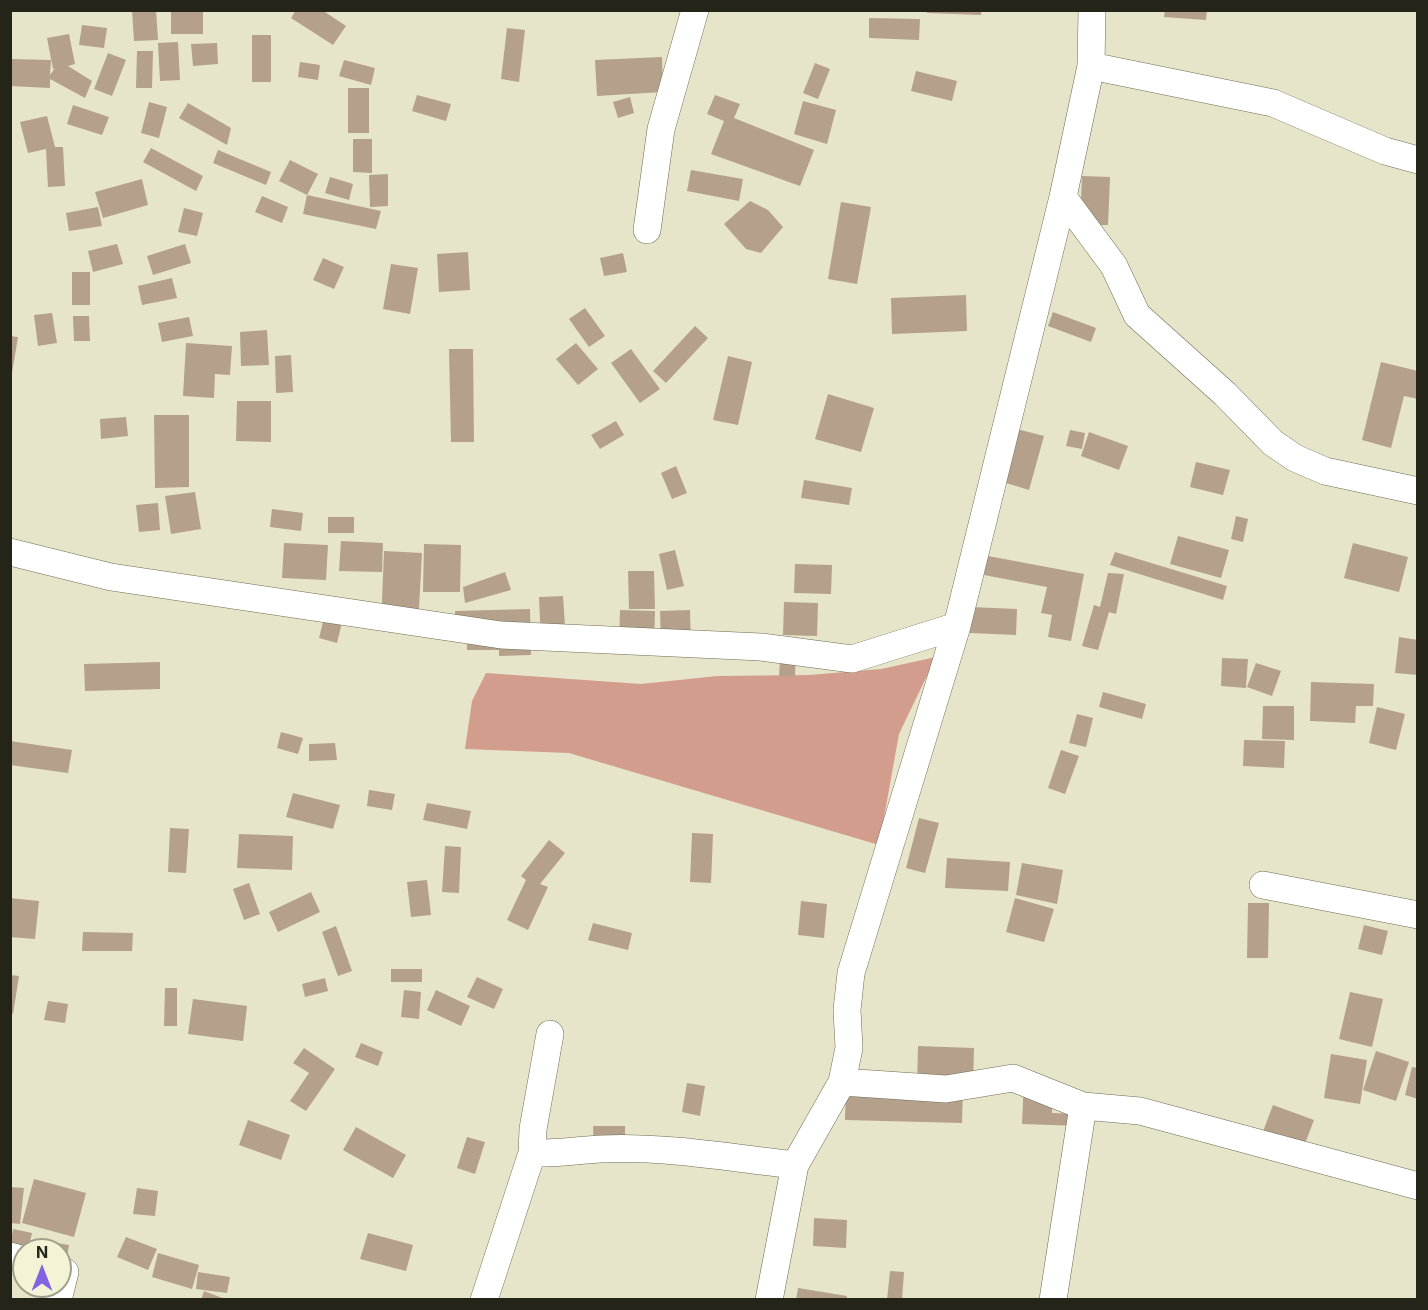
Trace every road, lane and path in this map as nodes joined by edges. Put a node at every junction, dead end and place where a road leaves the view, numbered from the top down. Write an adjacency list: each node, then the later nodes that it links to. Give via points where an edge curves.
1 (695, 10): 6 (street, via 661,129)
2 (1092, 10): 3 (street)
3 (1091, 66): 4 (street, via 1273,103 1385,152); 5 (street)
4 (1418, 160)
5 (1063, 197): 7 (street, via 1114,266 1137,315 1273,443 1325,471); 9 (street)
6 (647, 230)
7 (1418, 491)
8 (10, 552): 9 (street, via 111,577 501,635 761,646 852,659)
9 (957, 626): 13 (street, via 851,973 847,1010 849,1048)
10 (1263, 885): 11 (street)
11 (1418, 915)
12 (550, 1034): 15 (street)
13 (843, 1082): 14 (street, via 946,1089 1012,1078); 16 (street)
14 (1083, 1106): 17 (street, via 1140,1111); 20 (street)
15 (532, 1153): 16 (street, via 613,1149); 18 (street)
16 (795, 1165): 19 (street)
17 (1418, 1186)
18 (484, 1299)
19 (769, 1299)
20 (1053, 1299)

